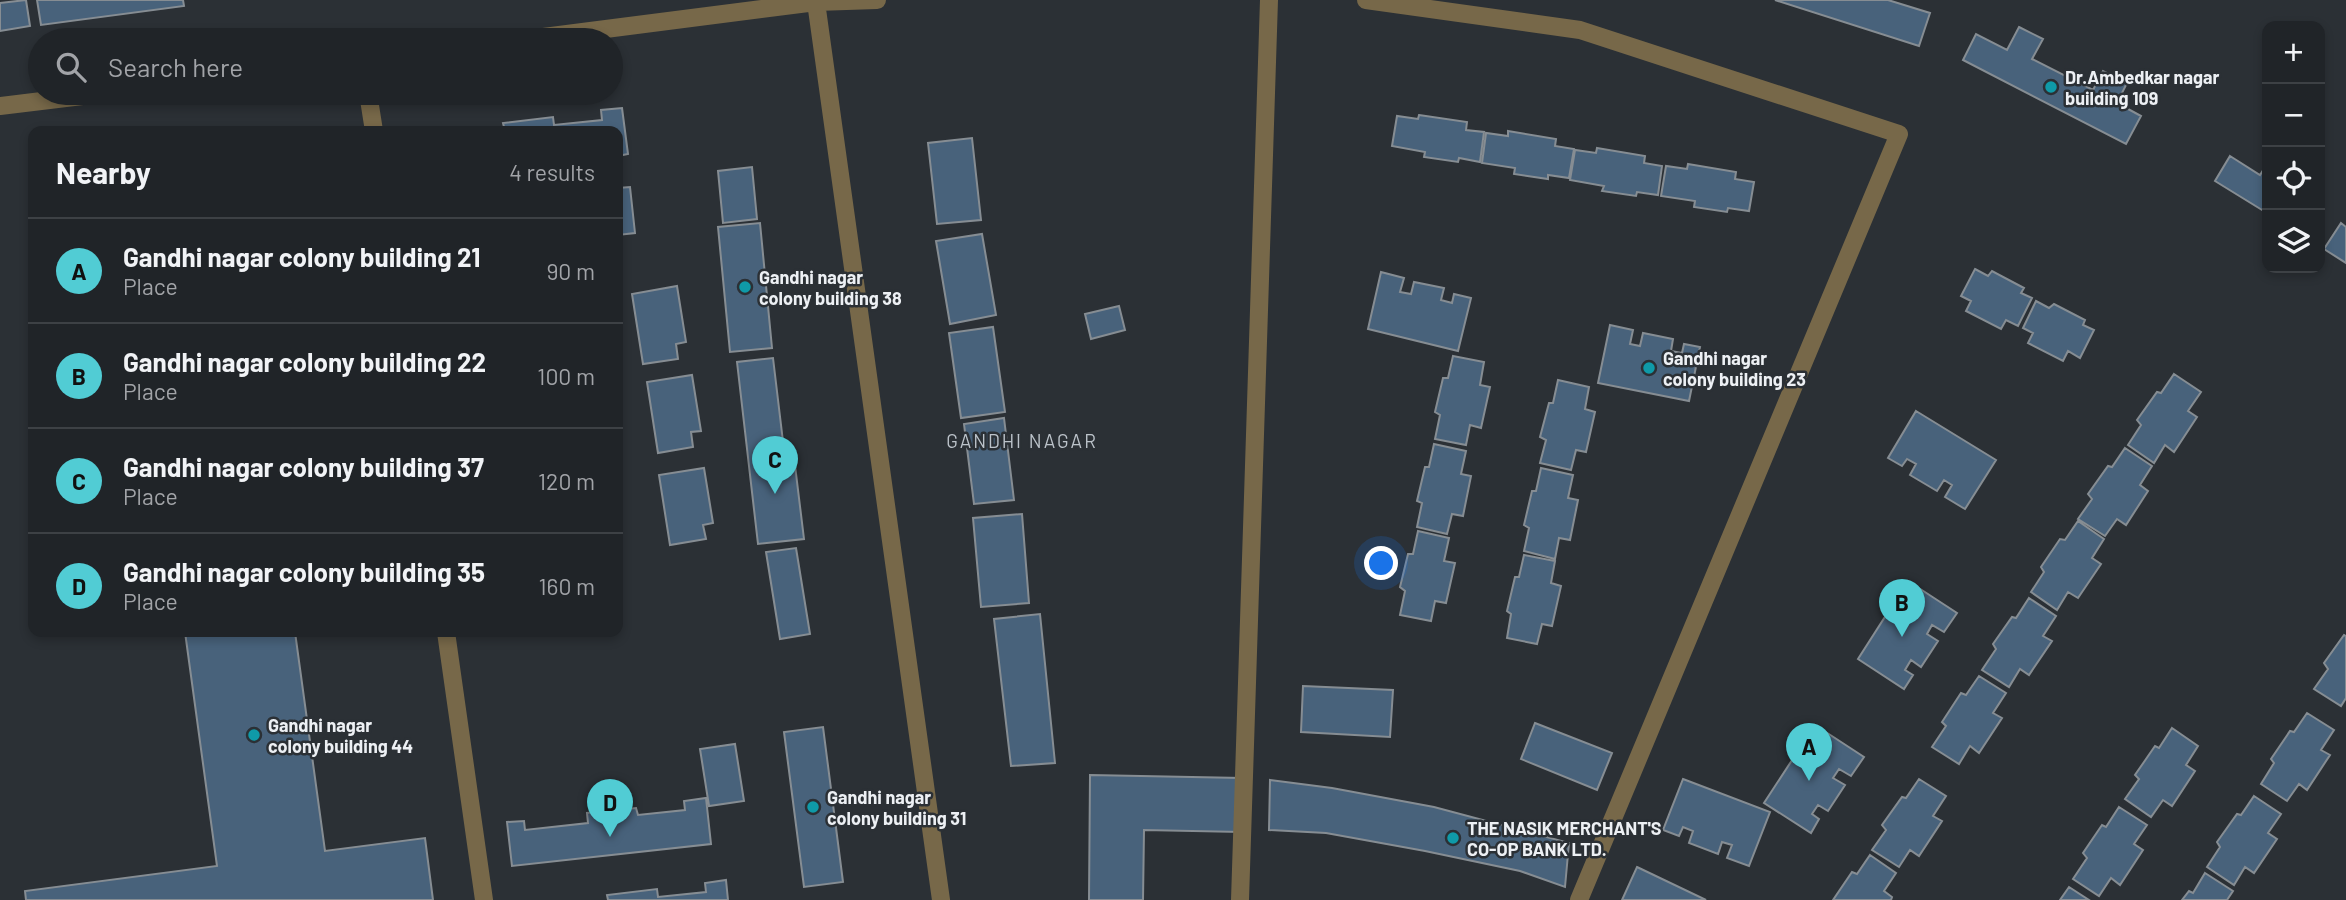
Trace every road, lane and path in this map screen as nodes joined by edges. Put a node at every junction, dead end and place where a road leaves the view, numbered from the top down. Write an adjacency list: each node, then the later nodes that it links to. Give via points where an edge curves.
1 (877, 0): 4 (street)
2 (1269, 0): 13 (street)
3 (1366, 0): 14 (street, via 1580,30 1899,134)
4 (816, 2): 5 (street); 12 (street)
5 (613, 28)
6 (28, 103): 8 (street)
7 (370, 105): 9 (street)
8 (0, 106)
9 (372, 126)
10 (447, 637): 11 (street)
11 (484, 900)
12 (941, 900)
13 (1240, 900)
14 (1579, 900)

